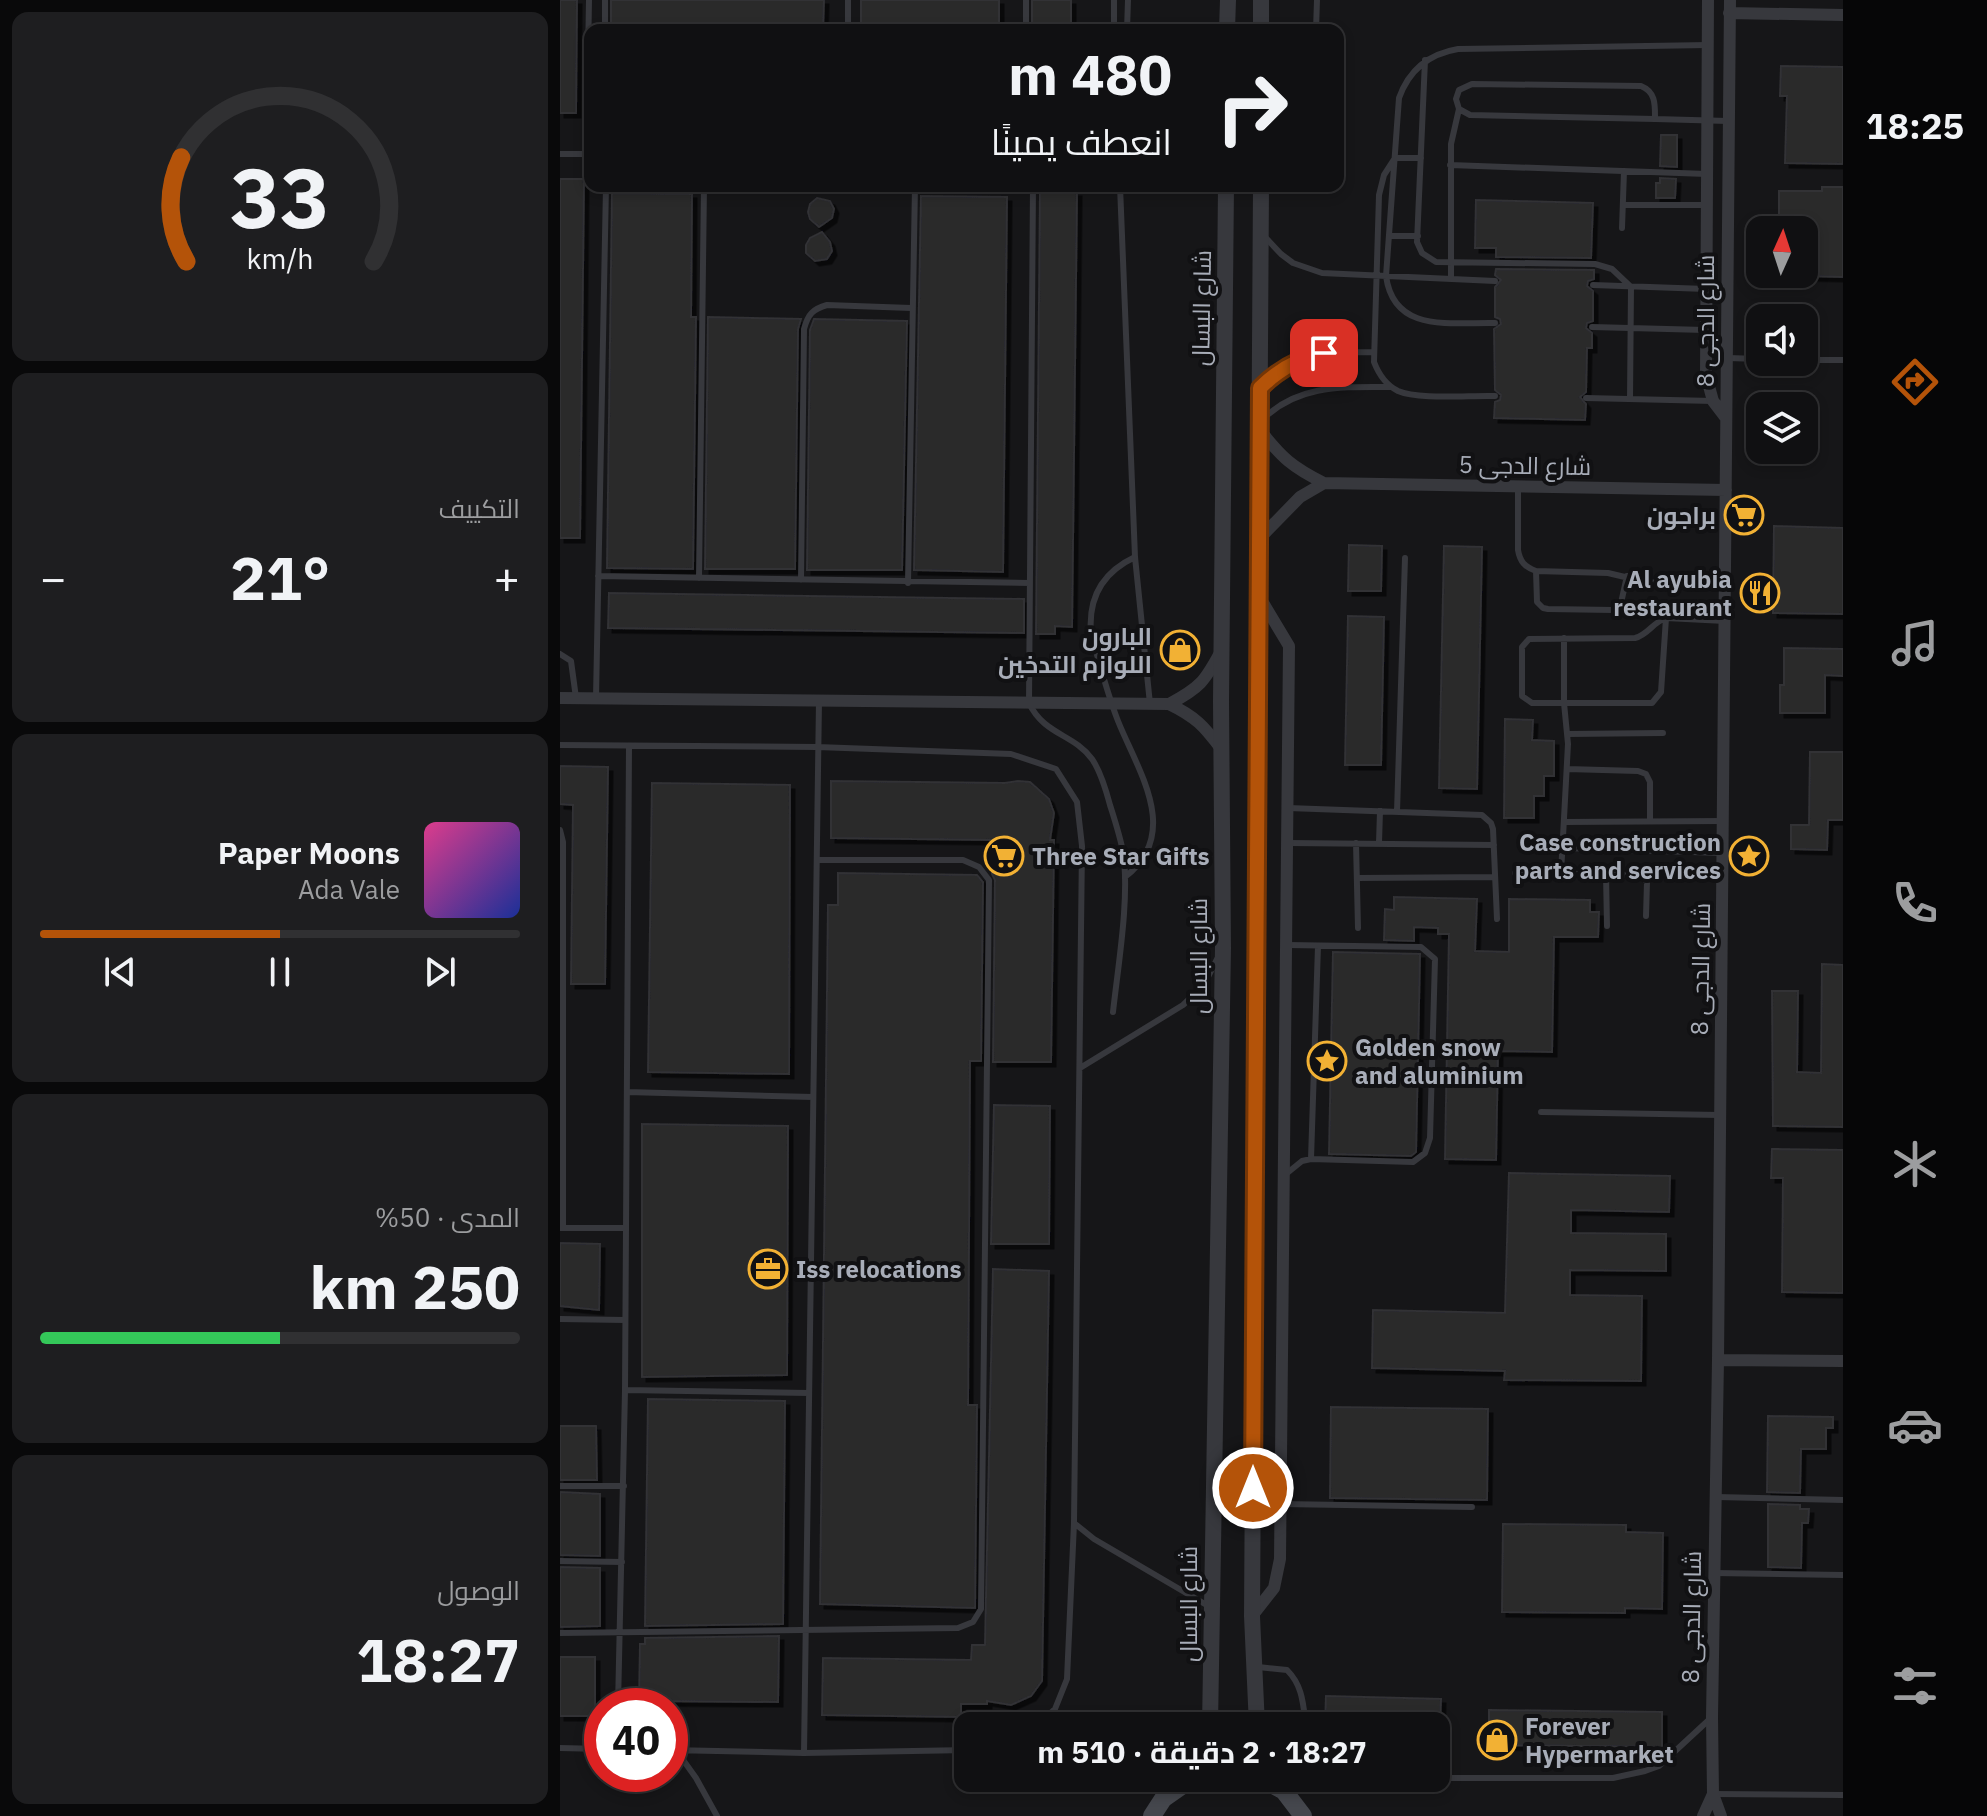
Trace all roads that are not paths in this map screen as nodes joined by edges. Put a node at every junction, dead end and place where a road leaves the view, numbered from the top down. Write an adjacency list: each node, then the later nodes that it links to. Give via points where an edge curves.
1 (589, 0): 13 (lane)
2 (605, 0): 14 (lane)
3 (848, 0): 15 (lane)
4 (1026, 0): 16 (lane)
5 (1114, 0): 17 (lane)
6 (1128, 0): 18 (lane)
7 (1261, 0): 21 (street)
8 (1317, 0): 22 (lane)
9 (1708, 0): 23 (street)
10 (1228, 3): 19 (street); 20 (street)
11 (1730, 6): 12 (street); 28 (street, شارع الدجى 8)
12 (1843, 15)
13 (589, 24)
14 (605, 24)
15 (848, 24)
16 (1026, 24)
17 (1114, 24)
18 (1127, 24)
19 (1220, 24)
20 (1227, 24)
21 (1261, 24)
22 (1316, 24)
23 (1708, 45): 24 (lane, via 1458,49); 27 (street)
24 (1425, 60): 31 (lane, via 1399,98); 32 (lane)
25 (1459, 109): 26 (lane, via 1470,115); 26 (lane, via 1457,94 1467,85 1637,85 1653,94); 33 (lane)
26 (1655, 119): 27 (lane)
27 (1708, 120): 28 (lane); 35 (street)
28 (1728, 121): 63 (street, شارع الدجى 8)
29 (560, 154): 30 (lane)
30 (584, 154)
31 (1395, 158): 32 (lane); 47 (lane); 50 (lane, via 1379,195)
32 (1421, 158): 48 (lane)
33 (1450, 165): 34 (lane); 49 (lane)
34 (1624, 171): 35 (lane); 43 (lane)
35 (1707, 174): 44 (street)
36 (606, 192): 82 (lane)
37 (704, 192): 84 (lane)
38 (915, 192): 57 (lane)
39 (1033, 192): 87 (lane)
40 (1120, 192): 79 (lane)
41 (1226, 192): 93 (street, شارع البسال)
42 (1262, 192): 46 (street)
43 (1623, 205): 44 (lane); 45 (lane)
44 (1707, 205): 56 (street)
45 (1622, 228)
46 (1261, 231): 50 (lane, via 1281,254 1308,269); 68 (street)
47 (1389, 236): 48 (lane); 51 (lane)
48 (1418, 236): 49 (lane, via 1426,257)
49 (1450, 262): 52 (lane); 55 (lane, via 1595,264 1612,269)
50 (1376, 276): 51 (lane); 62 (lane)
51 (1386, 276): 52 (lane); 58 (lane, via 1393,301 1413,318)
52 (1451, 279): 53 (lane)
53 (1495, 281)
54 (1593, 285): 55 (lane)
55 (1631, 287): 56 (lane); 60 (lane)
56 (1707, 289): 61 (street)
57 (911, 308): 85 (lane, via 827,305 807,317); 86 (lane)
58 (1495, 323)
59 (1592, 327): 60 (lane)
60 (1630, 328): 61 (lane); 71 (lane)
61 (1706, 330): 72 (street, via 1706,375)
62 (1374, 352): 67 (lane, via 1378,371); 68 (lane, via 1310,356)
63 (1726, 358): 64 (lane); 73 (street, شارع الدجى 8)
64 (1746, 359)
65 (1818, 360): 66 (lane)
66 (1843, 360)
67 (1391, 387): 69 (lane, via 1409,394); 74 (lane, via 1310,391 1283,403)
68 (1260, 388): 74 (street)
69 (1495, 396)
70 (1586, 398): 71 (lane)
71 (1630, 399): 72 (lane)
72 (1713, 401): 73 (street)
73 (1726, 418): 77 (street, شارع الدجى 8)
74 (1260, 426): 75 (street, شارع الدجى 5, via 1281,457); 78 (street)
75 (1324, 483): 76 (street, شارع الدجى 5); 78 (street, via 1300,497)
76 (1518, 487): 77 (street, شارع الدجى 5); 81 (lane, via 1520,558)
77 (1726, 490): 88 (street, شارع الدجى 8)
78 (1260, 538): 89 (street)
79 (1135, 557): 101 (lane, via 1103,581 1092,606 1091,633); 102 (lane)
80 (1405, 558): 113 (lane)
81 (1536, 571): 83 (lane); 83 (lane, via 1537,602 1548,609 1613,610 1621,603)
82 (598, 576): 84 (lane); 97 (lane)
83 (1627, 576): 88 (lane)
84 (699, 578): 85 (lane)
85 (801, 580): 86 (lane)
86 (908, 583): 87 (lane)
87 (1030, 583): 99 (lane)
88 (1725, 587): 91 (street, شارع الدجى 8)
89 (1259, 596): 111 (street, via 1289,646); 166 (street)
90 (1666, 618): 91 (lane); 92 (lane, via 1635,638); 100 (lane, via 1657,701)
91 (1725, 621): 115 (street, شارع الدجى 8)
92 (1564, 638): 100 (lane); 100 (lane, via 1525,642 1521,691 1528,702)
93 (1222, 650): 103 (street, via 1195,690); 109 (street, شارع البسال)
94 (560, 654): 96 (lane, via 571,661)
95 (560, 698): 96 (street)
96 (576, 698): 97 (street)
97 (596, 699): 98 (street)
98 (819, 701): 99 (street); 108 (lane)
99 (1029, 703): 101 (street); 128 (lane, via 1036,718 1093,760 1119,834)
100 (1564, 703): 105 (lane)
101 (1113, 704): 102 (street); 128 (lane, via 1139,765 1152,814 1146,856)
102 (1150, 704): 103 (street)
103 (1169, 704): 109 (street, via 1203,724)
104 (1663, 733): 105 (lane)
105 (1568, 734): 110 (lane)
106 (560, 745): 107 (lane)
107 (629, 746): 108 (lane); 140 (lane)
108 (817, 747): 124 (lane); 139 (lane, via 1011,754 1056,769 1077,802 1082,846)
109 (1222, 750): 137 (street, شارع البسال)
110 (1567, 769): 114 (lane, via 1642,772 1650,782); 116 (lane)
111 (1288, 808): 112 (lane); 118 (street)
112 (1380, 811): 113 (lane); 120 (lane)
113 (1397, 812): 121 (lane, via 1482,815 1491,823)
114 (1650, 821): 115 (lane); 116 (lane)
115 (1723, 821): 123 (street, شارع الدجى 8)
116 (1564, 822): 122 (lane)
117 (560, 830): 146 (lane)
118 (1288, 843): 119 (lane); 135 (street)
119 (1356, 843): 120 (lane); 130 (lane)
120 (1379, 843): 121 (lane)
121 (1494, 845): 129 (lane)
122 (1563, 848): 123 (lane); 126 (lane)
123 (1723, 853): 143 (street, شارع الدجى 8)
124 (817, 860): 141 (lane); 167 (lane, via 963,860 979,867 989,880 982,1601 973,1622 958,1628)
125 (1515, 873): 126 (lane)
126 (1561, 874): 127 (lane)
127 (1606, 874): 131 (lane, via 1645,879); 133 (lane)
128 (1125, 877): 138 (lane)
129 (1495, 877): 130 (lane); 132 (lane)
130 (1357, 878): 134 (lane)
131 (1646, 916)
132 (1497, 919)
133 (1607, 926)
134 (1358, 928)
135 (1287, 945): 136 (lane); 145 (street)
136 (1318, 946): 144 (lane); 144 (lane, via 1421,947 1435,959 1430,1138 1425,1153 1413,1162)
137 (1223, 948): 139 (lane, via 1204,985 1183,1005); 165 (street, شارع البسال)
138 (1113, 1012)
139 (1080, 1068): 160 (lane)
140 (627, 1092): 141 (lane); 147 (lane)
141 (813, 1097): 153 (lane)
142 (1541, 1112): 143 (lane)
143 (1720, 1115): 150 (street, شارع الدجى 8)
144 (1311, 1159): 145 (lane)
145 (1286, 1174): 158 (street)
146 (562, 1228): 147 (lane)
147 (626, 1228): 149 (lane)
148 (560, 1319): 149 (lane)
149 (625, 1320): 152 (lane)
150 (1718, 1360): 151 (street); 156 (street, شارع الدجى 8)
151 (1843, 1361)
152 (625, 1390): 153 (lane); 155 (lane)
153 (809, 1393): 167 (lane)
154 (560, 1486): 155 (lane)
155 (624, 1486): 162 (lane)
156 (1714, 1497): 157 (lane); 163 (street, شارع الدجى 8)
157 (1843, 1500)
158 (1281, 1504): 159 (lane); 166 (street, via 1279,1574)
159 (1472, 1507)
160 (1074, 1523): 165 (lane); 172 (lane, via 1067,1679)
161 (560, 1561): 162 (lane)
162 (622, 1562): 168 (lane)
163 (1713, 1573): 164 (lane); 176 (street, شارع الدجى 8)
164 (1843, 1575)
165 (1211, 1607): 173 (street, شارع البسال)
166 (1252, 1616): 170 (street)
167 (806, 1631): 168 (lane); 181 (lane)
168 (620, 1632): 169 (lane); 171 (lane)
169 (560, 1633)
170 (1254, 1667): 174 (street); 175 (lane, via 1287,1670 1301,1689)
171 (618, 1688)
172 (1052, 1712)
173 (1210, 1712)
174 (1256, 1712)
175 (1304, 1712)
176 (1712, 1717): 183 (lane, via 1659,1766 1645,1771 1613,1778); 186 (street, شارع الدجى 8)
177 (560, 1748): 178 (lane)
178 (584, 1749)
179 (688, 1750): 181 (lane)
180 (954, 1750): 181 (lane)
181 (804, 1753)
182 (688, 1768): 189 (lane)
183 (1450, 1778)
184 (1173, 1792): 188 (main road)
185 (1285, 1792): 190 (main road)
186 (1713, 1794): 187 (lane); 191 (street, شارع الدجى 8); 192 (street, شارع الدجى 8)
187 (1843, 1795)
188 (1151, 1815)
189 (717, 1816)
190 (1303, 1816)
191 (1703, 1816)
192 (1721, 1816)

